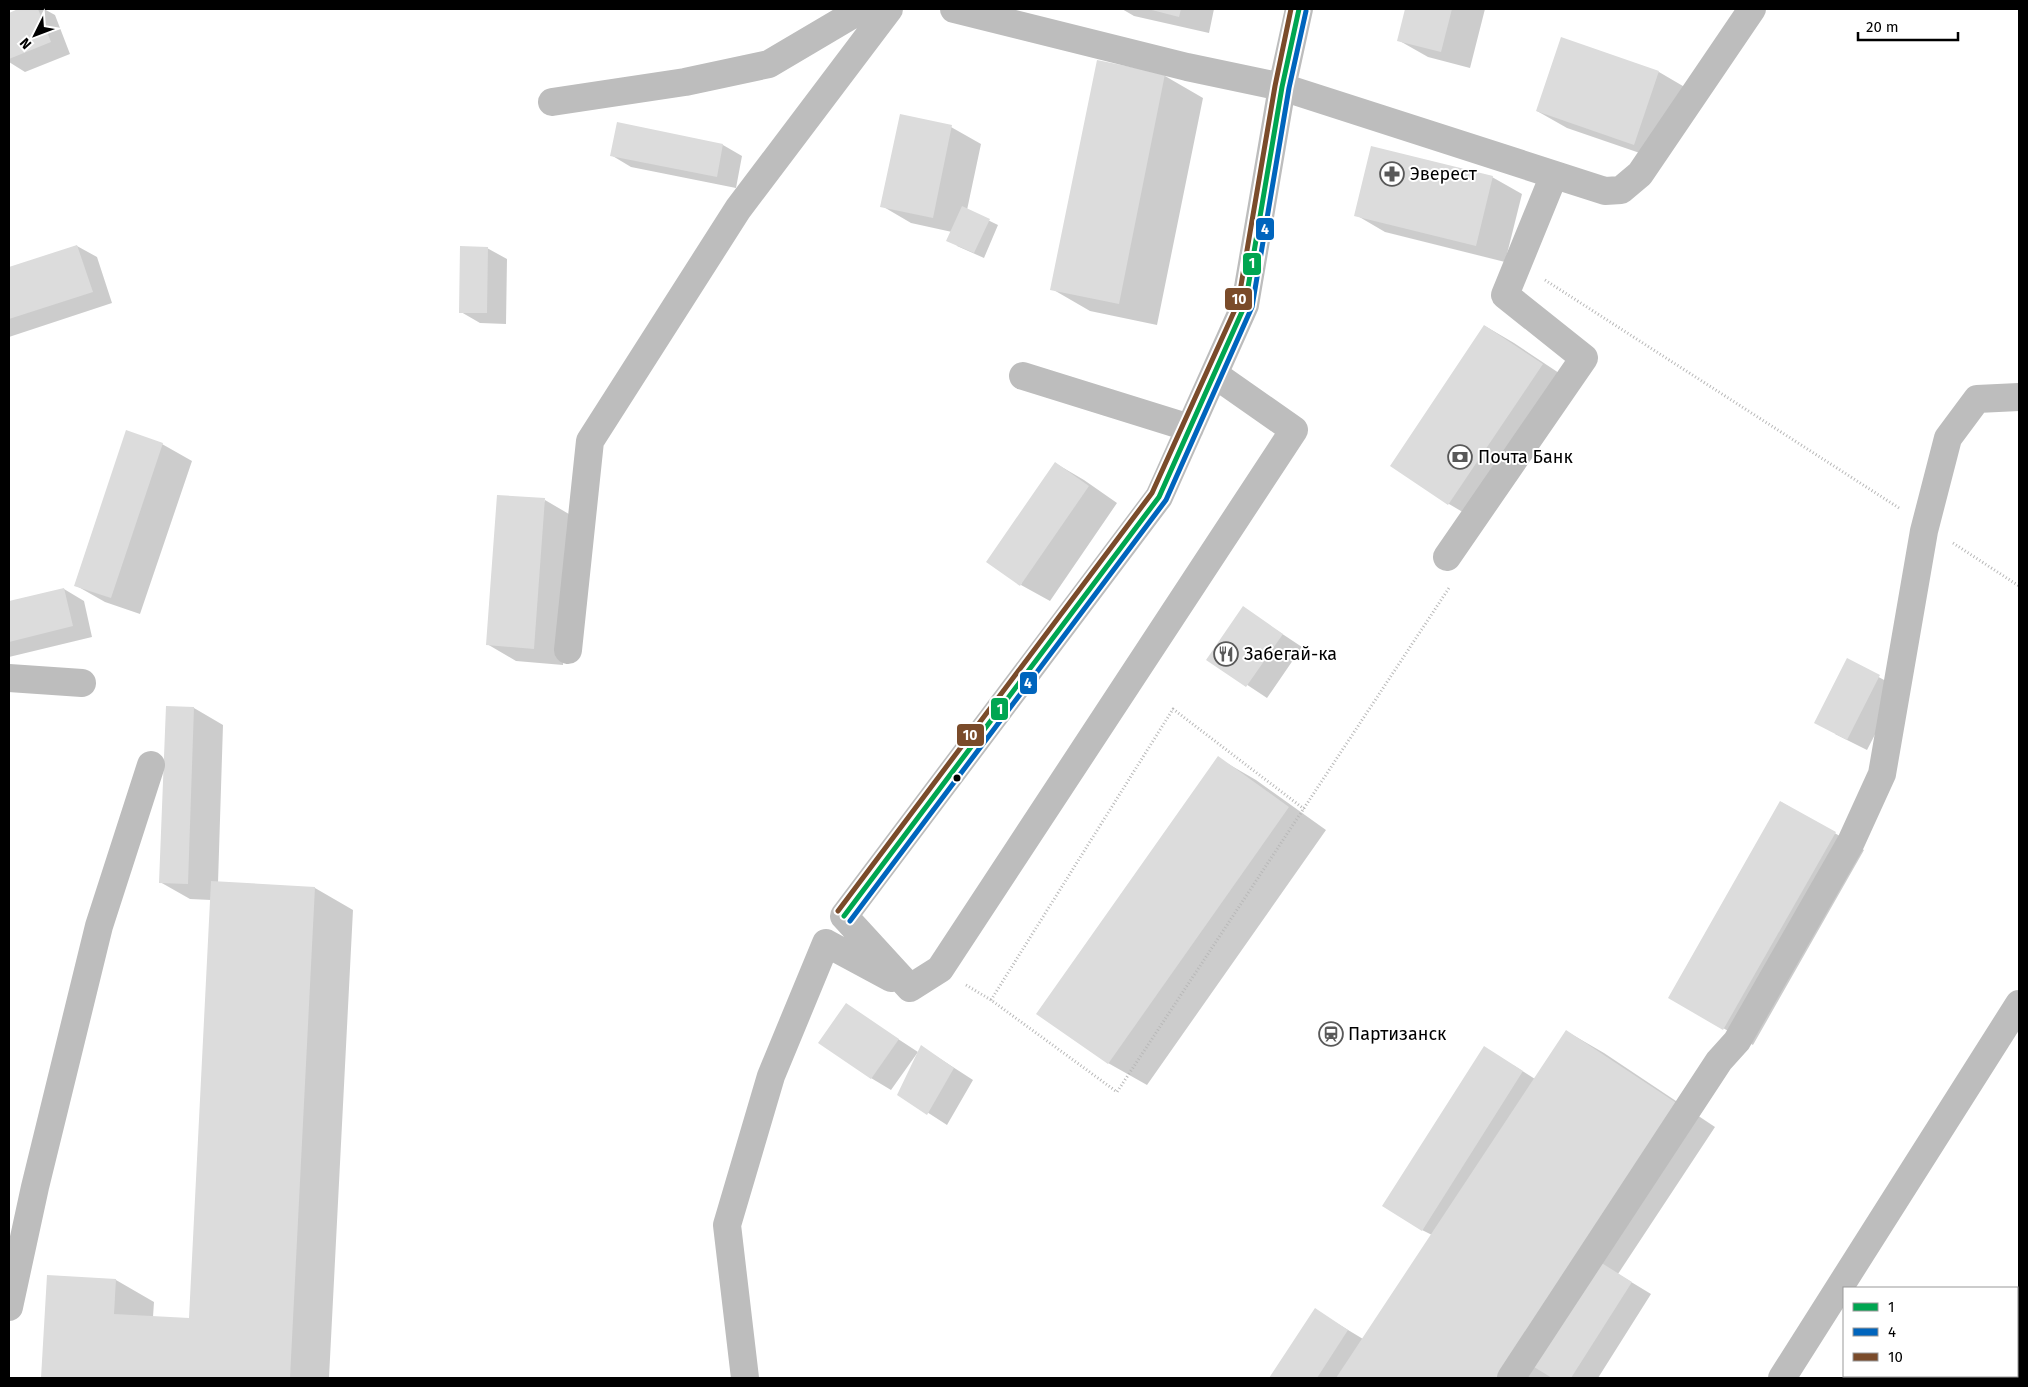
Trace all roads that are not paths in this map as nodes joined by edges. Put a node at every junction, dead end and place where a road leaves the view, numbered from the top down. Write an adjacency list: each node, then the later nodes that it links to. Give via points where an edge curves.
1 (862, 9): 7 (street, via 769,64 684,82)
2 (889, 9): 14 (street, via 738,209 590,441)
3 (954, 9): 6 (street, via 1187,67)
4 (1299, 9): 6 (street)
5 (1752, 9): 8 (street, via 1640,174 1621,190 1605,191)
6 (1282, 87): 8 (street); 9 (street, via 1245,305)
7 (552, 102)
8 (1554, 174): 13 (street, via 1505,295 1584,358)
9 (1214, 374): 12 (street); 18 (street, via 1294,430 940,969)
10 (1023, 376): 12 (street)
11 (2019, 397): 22 (street, via 1977,399 1948,438 1924,531 1882,774 1850,842 1737,1041 1719,1061)
12 (1190, 428): 18 (street, via 1160,497 844,916)
13 (1447, 557)
14 (568, 650)
15 (9, 678): 16 (street)
16 (82, 683)
17 (151, 765): 20 (street, via 99,926)
18 (910, 988): 21 (street, via 826,943 771,1076 728,1225)
19 (2019, 1004): 23 (street)
20 (9, 1307)
21 (745, 1378)
22 (1511, 1378)
23 (1782, 1378)

